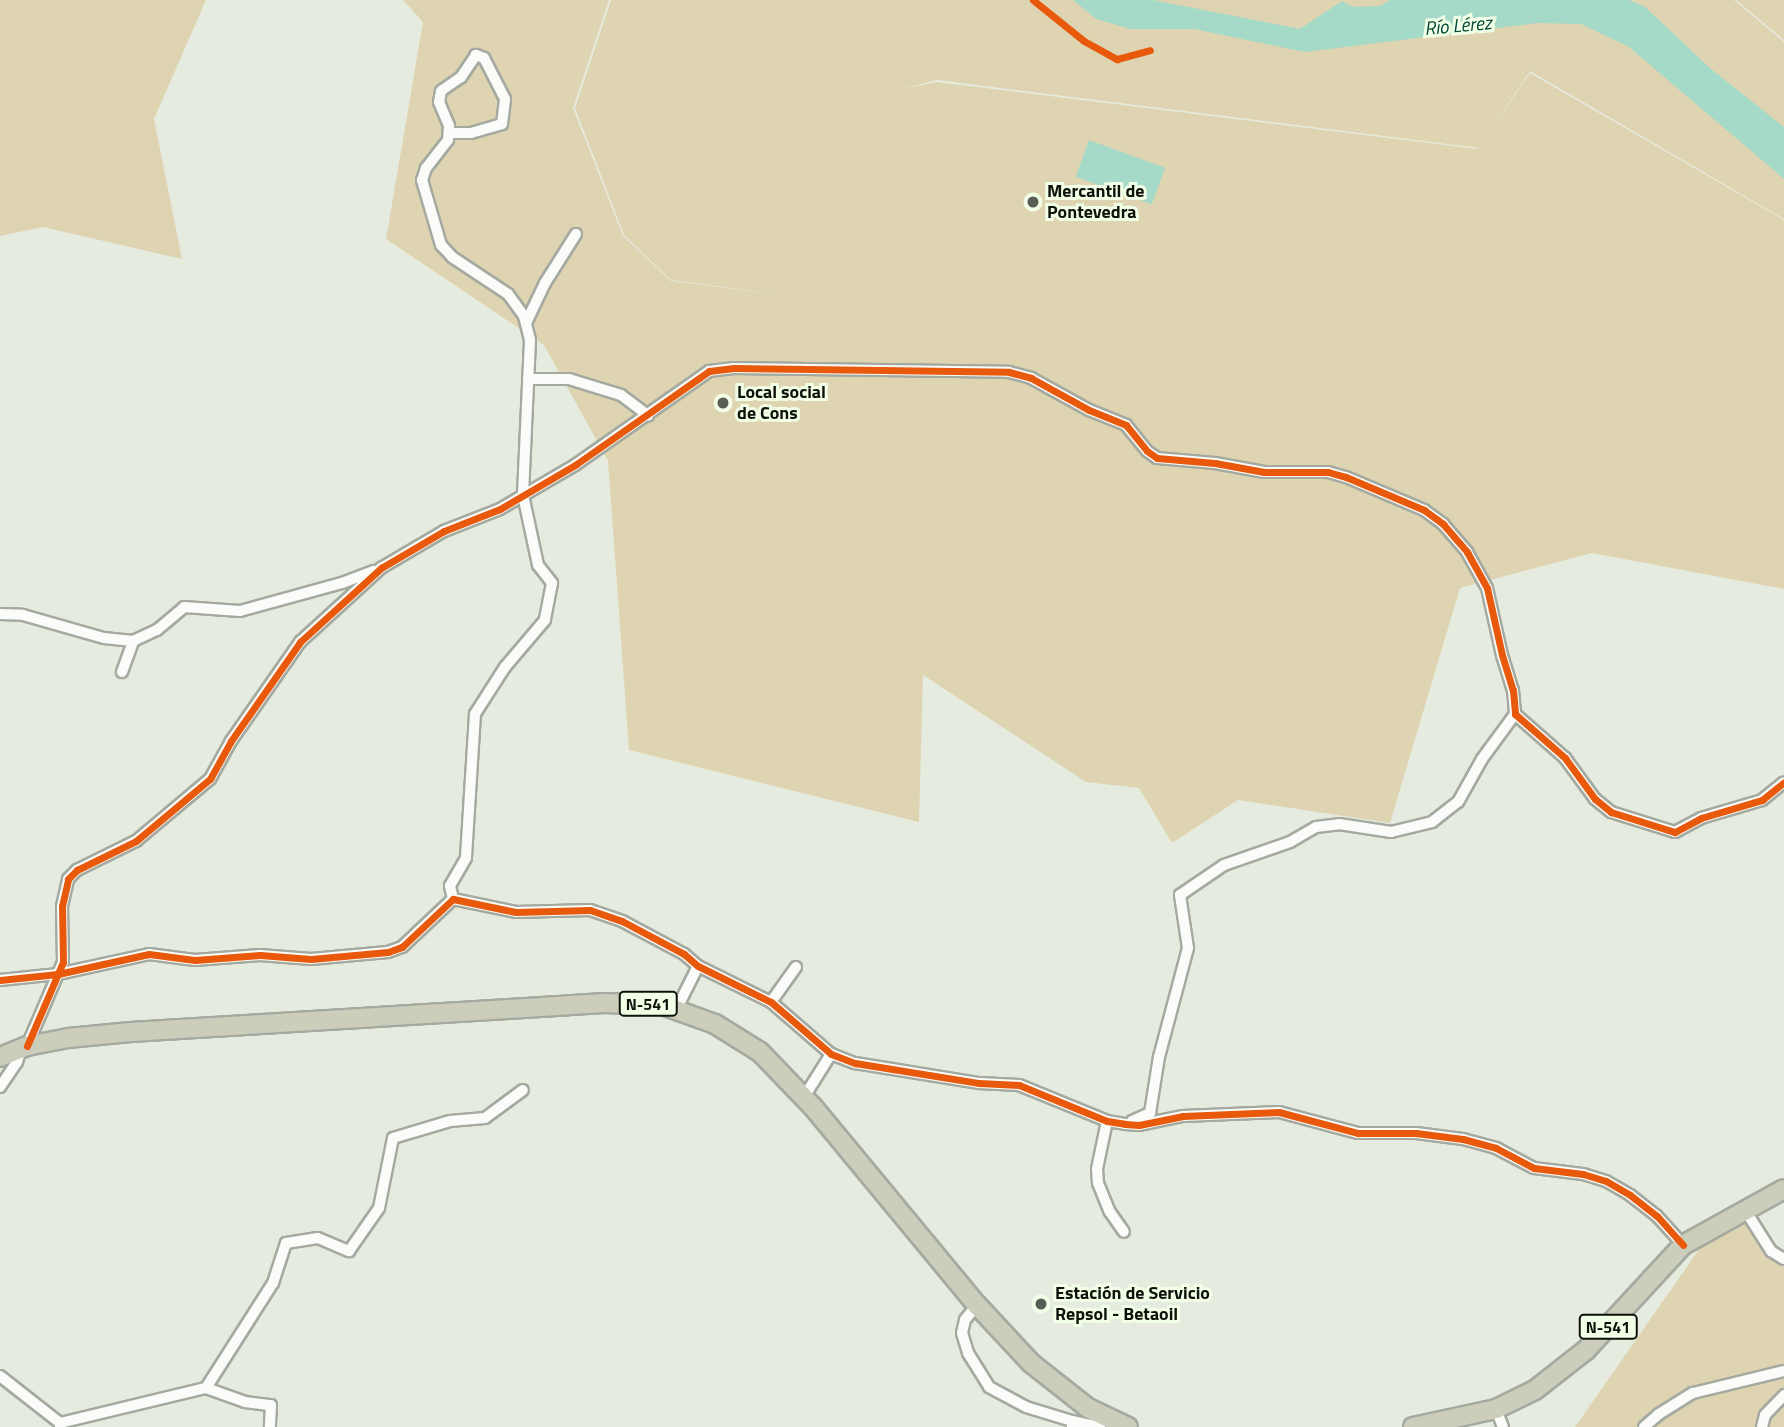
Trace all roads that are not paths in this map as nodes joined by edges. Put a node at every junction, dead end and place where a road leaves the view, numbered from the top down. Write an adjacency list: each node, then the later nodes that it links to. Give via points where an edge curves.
1 (449, 133): 1 (street, via 439,102 441,91 461,77 476,55 484,58 505,100 502,124 471,133); 3 (street, via 422,180 441,245 508,294)
2 (576, 234): 3 (street)
3 (526, 323): 4 (street)
4 (528, 379): 5 (street, via 569,379 621,395); 6 (street)
5 (648, 415): 6 (street); 11 (street, via 709,371 1009,372 1031,378 1126,425 1157,458 1346,477 1424,510 1467,552 1487,589)
6 (523, 495): 7 (street, via 444,531); 13 (street, via 538,565 552,583 545,620 505,667 475,714 466,858 450,886)
7 (381, 568): 9 (street, via 240,611 184,607 157,630); 16 (street, via 300,642 210,779 136,841 68,878 62,906 63,962)
8 (0, 614): 9 (street, via 23,615 104,638)
9 (133, 641): 10 (street)
10 (122, 672)
11 (1515, 714): 12 (street, via 1565,758 1595,799 1611,811 1663,830 1675,832 1700,818 1762,800); 27 (street, via 1458,802 1432,822 1391,832 1339,824 1316,827 1290,842 1224,865 1180,895 1188,948 1159,1057 1152,1107 1148,1115)
12 (1784, 782)
13 (453, 899): 14 (street, via 516,912 606,913); 16 (street, via 402,947 388,952 311,959 260,955 195,960 149,954)
14 (698, 966): 18 (street); 19 (street)
15 (796, 967): 18 (street)
16 (58, 974): 17 (street); 20 (street)
17 (0, 979)
18 (771, 1002): 21 (street)
19 (676, 1010): 20 (highway, N-541, via 662,1005 604,1003 131,1032); 25 (highway, N-541, via 715,1024 760,1052)
20 (24, 1048): 22 (highway, N-541); 23 (street)
21 (831, 1054): 25 (street); 26 (street, via 881,1068 1019,1085)
22 (0, 1058)
23 (0, 1087)
24 (523, 1090): 36 (street, via 485,1118 450,1121 393,1138 379,1208 349,1251 318,1238 286,1242 273,1283)
25 (804, 1097): 33 (highway, N-541)
26 (1107, 1121): 27 (street); 30 (street, via 1098,1183)
27 (1125, 1124): 31 (street, via 1279,1112 1359,1133 1463,1139 1496,1148 1534,1168 1606,1181 1657,1216)
28 (1784, 1189): 29 (highway, N-541)
29 (1745, 1210): 31 (highway, N-541); 32 (street, via 1771,1251)
30 (1124, 1233)
31 (1684, 1245): 38 (highway, N-541, via 1560,1373)
32 (1784, 1259)
33 (977, 1305): 39 (street, via 962,1332 968,1353 989,1387); 43 (highway, N-541, via 1031,1363 1088,1408)
34 (1784, 1371): 46 (street, via 1693,1393)
35 (0, 1376): 40 (street)
36 (206, 1388): 40 (street); 41 (street, via 245,1402 271,1405)
37 (1784, 1395): 47 (street, via 1765,1415)
38 (1496, 1409): 44 (highway, N-541); 45 (street)
39 (1072, 1424): 42 (street)
40 (60, 1425)
41 (270, 1427)
42 (1100, 1427)
43 (1128, 1427)
44 (1413, 1427)
45 (1503, 1427)
46 (1644, 1427)
47 (1762, 1427)

